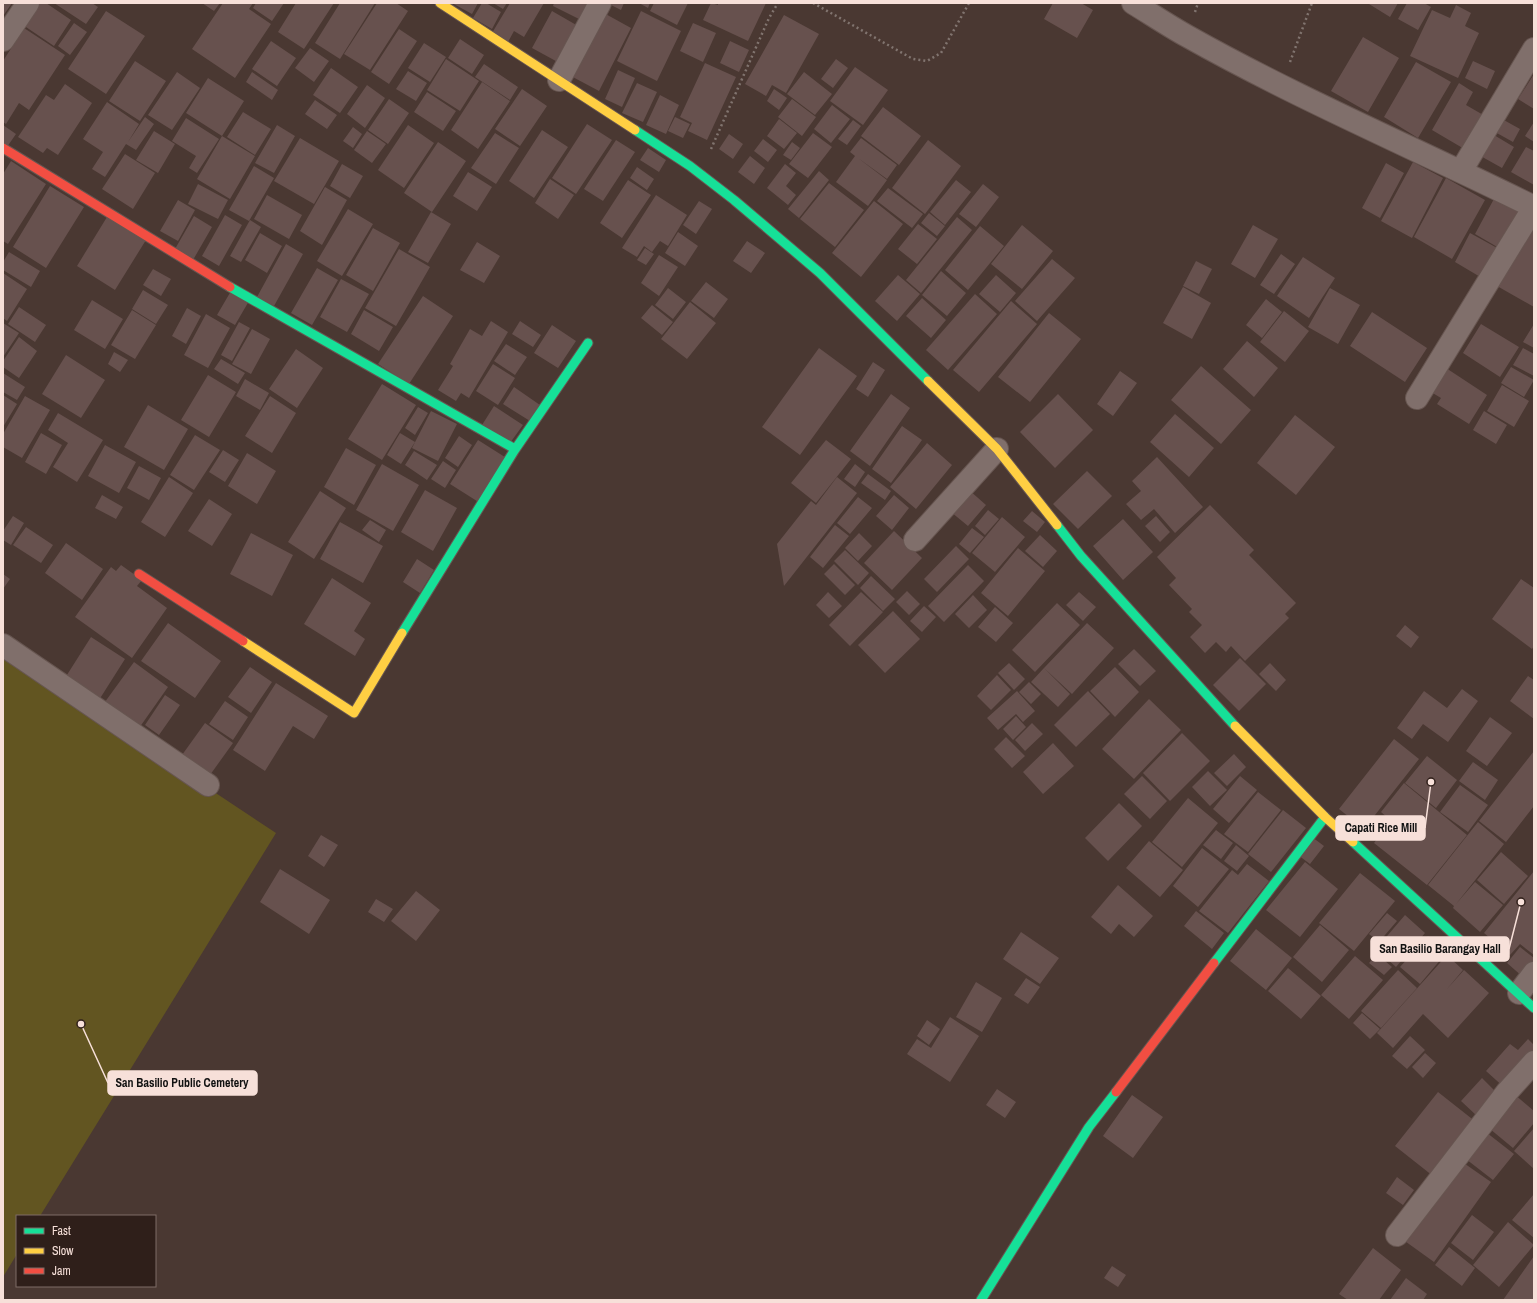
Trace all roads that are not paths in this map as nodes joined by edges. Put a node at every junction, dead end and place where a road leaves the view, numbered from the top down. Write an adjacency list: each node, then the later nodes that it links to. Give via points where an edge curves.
1 (28, 3): 5 (street)
2 (440, 3): 7 (street)
3 (600, 3): 7 (street)
4 (1133, 3): 9 (street, via 1187,36 1283,86)
5 (3, 40)
6 (1534, 49): 9 (street)
7 (559, 80): 13 (street, via 700,174 777,235 820,273)
8 (3, 148): 14 (street, via 230,287)
9 (1461, 171): 10 (street)
10 (1534, 207): 12 (street)
11 (588, 343): 14 (street)
12 (1417, 398)
13 (997, 449): 15 (street); 19 (street, via 1081,556 1238,730)
14 (515, 450): 16 (street, via 423,596 354,713)
15 (915, 540)
16 (140, 574)
17 (3, 646): 18 (street)
18 (208, 785)
19 (1325, 817): 21 (street); 24 (street, via 1089,1127)
20 (1534, 973): 21 (street)
21 (1526, 1000)
22 (1534, 1062): 23 (street, via 1502,1098)
23 (1397, 1235)
24 (981, 1300)

